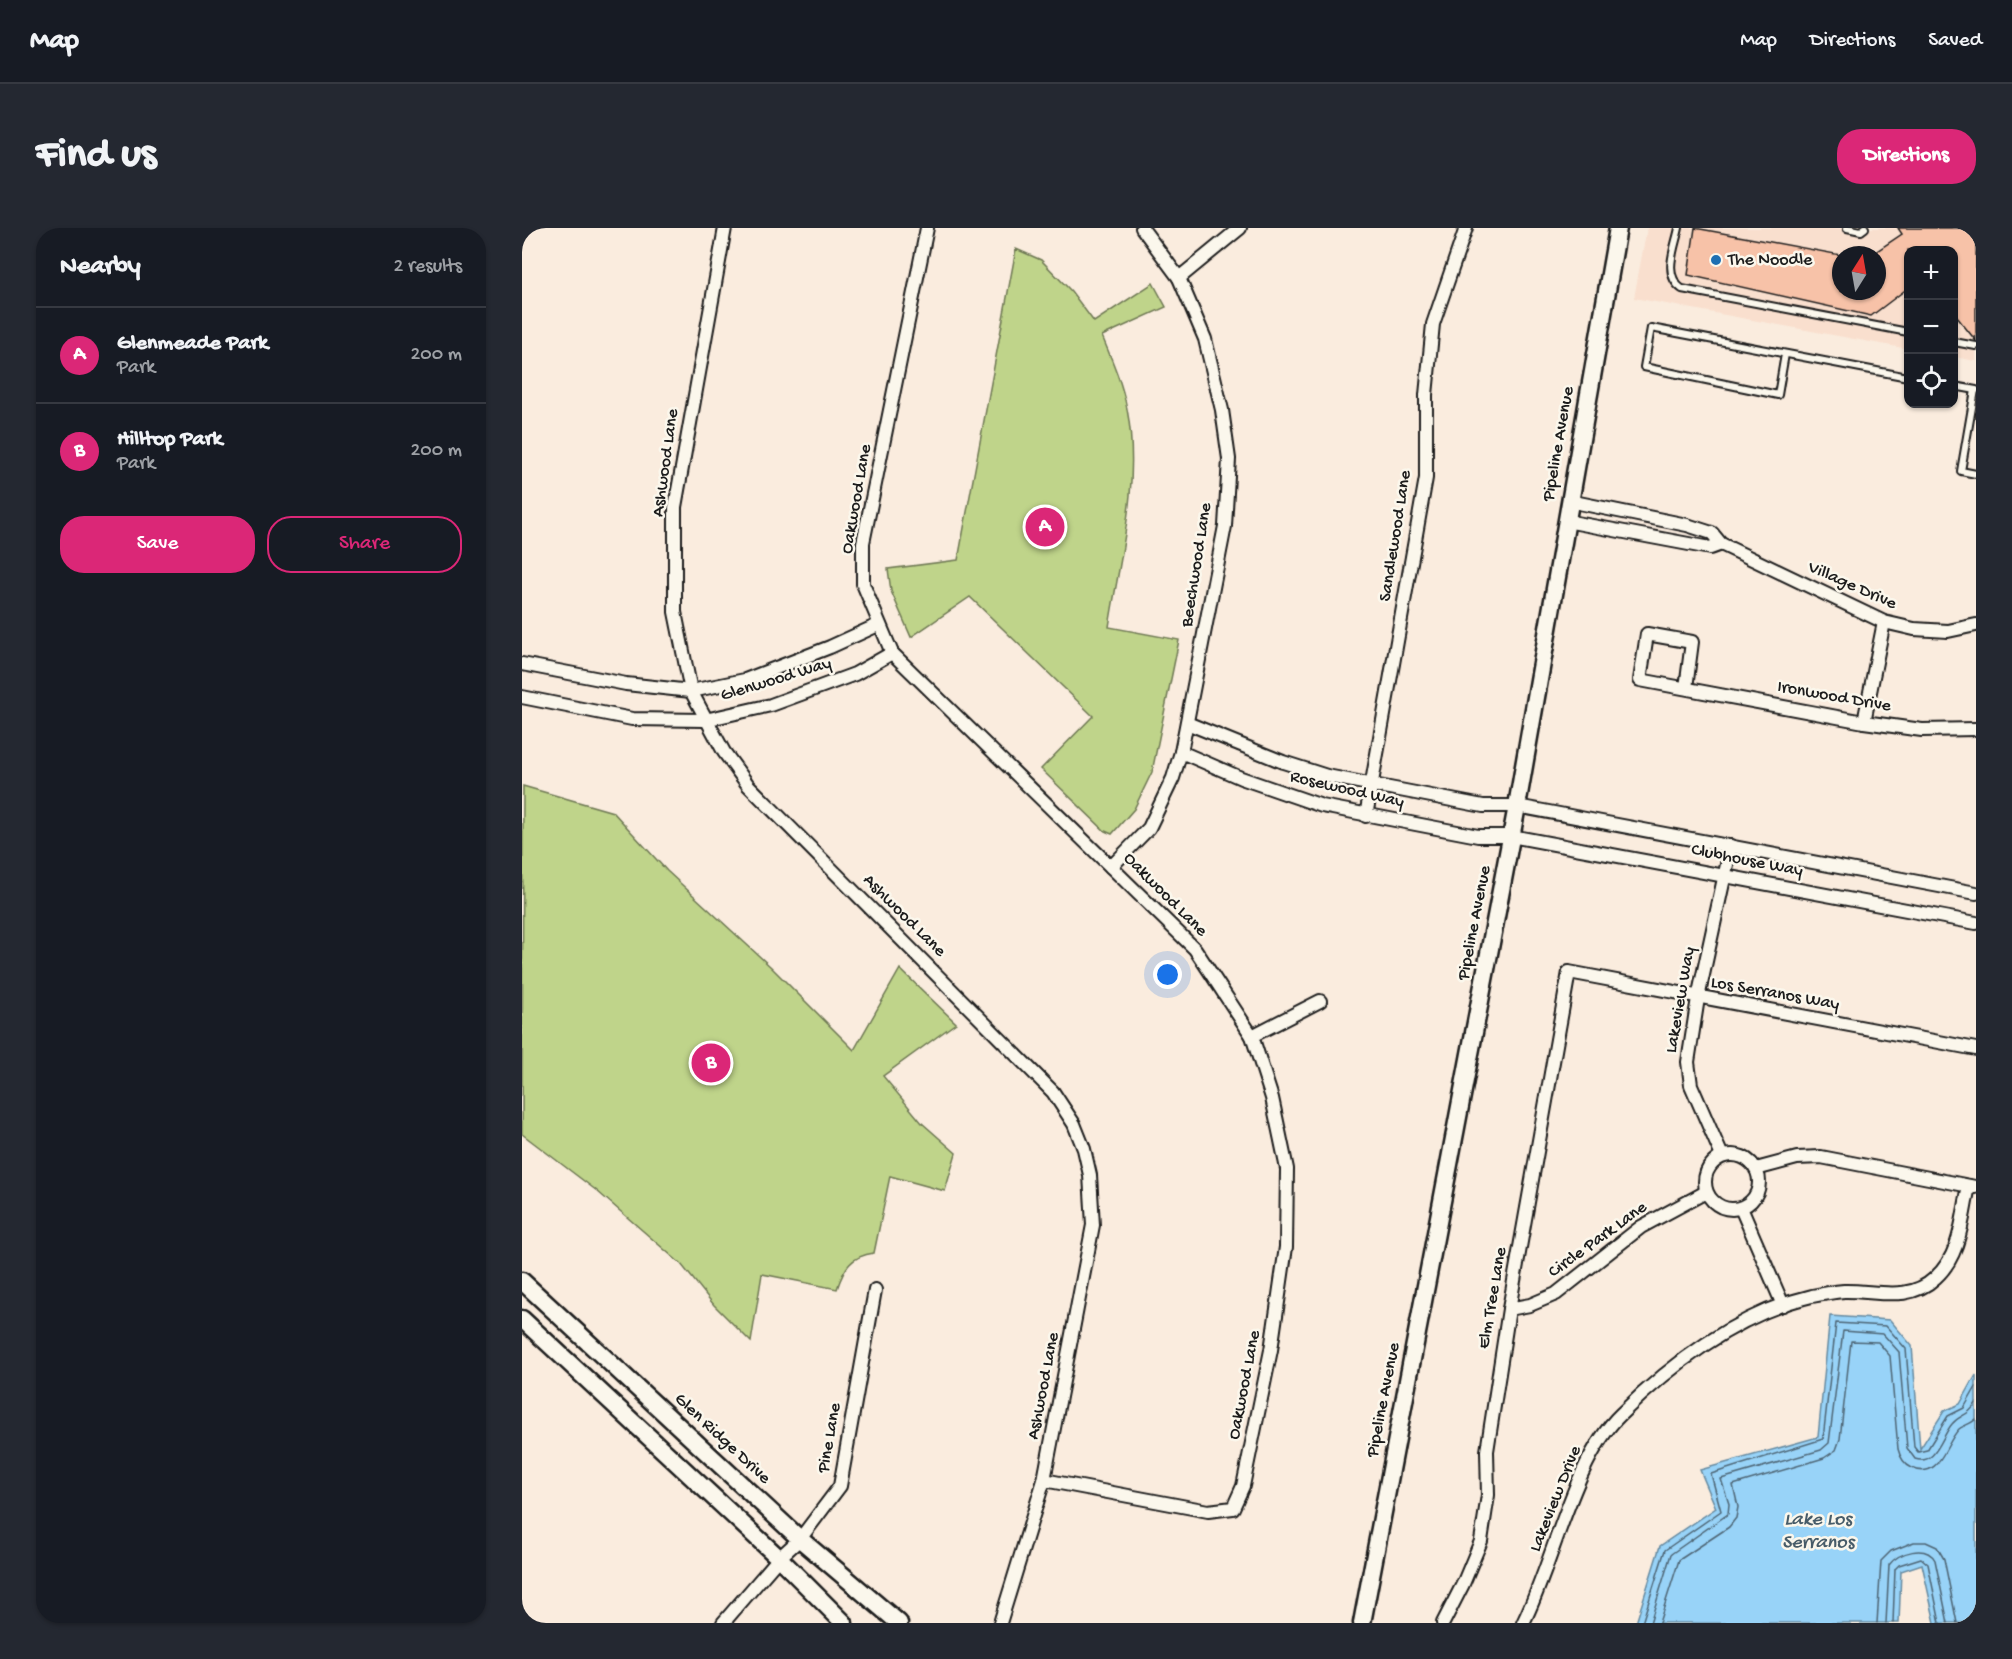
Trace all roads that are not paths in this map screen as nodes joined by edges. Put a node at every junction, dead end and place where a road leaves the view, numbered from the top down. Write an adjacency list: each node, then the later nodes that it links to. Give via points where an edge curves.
1 (725, 228): 30 (street, Ashwood Lane, via 675,507 675,612)
2 (927, 228): 25 (street, Oakwood Lane, via 863,543 863,584)
3 (1142, 228): 10 (street, Beechwood Lane)
4 (1240, 228): 10 (street)
5 (1466, 228): 37 (street, Sandlewood Lane, via 1433,324 1426,395 1426,478)
6 (1618, 228): 19 (main road, Pipeline Avenue)
7 (1679, 228): 11 (lane, via 1670,274 1674,284 1682,289)
8 (1847, 228): 9 (lane)
9 (1865, 228)
10 (1179, 278): 34 (street, Beechwood Lane, via 1205,339 1229,459 1225,526)
11 (1904, 331)
12 (1958, 343): 13 (lane)
13 (1976, 346)
14 (1785, 354): 14 (lane, via 1651,328 1644,368 1778,394); 15 (lane)
15 (1904, 376)
16 (1958, 387): 17 (lane)
17 (1975, 390): 18 (lane, via 1961,471)
18 (1976, 474)
19 (1569, 501): 20 (street, Village Drive); 21 (main road, Pipeline Avenue)
20 (1633, 513): 22 (street); 23 (street, Village Drive, via 1704,530)
21 (1566, 521): 22 (street, Village Drive); 38 (main road, Pipeline Avenue)
22 (1630, 532): 23 (street, Village Drive, via 1710,548)
23 (1721, 544): 24 (street, Village Drive)
24 (1884, 622): 26 (street, Village Drive, via 1948,631); 33 (street)
25 (878, 625): 27 (street, Oakwood Lane); 30 (street, Glenwood Way, via 745,680)
26 (1976, 625)
27 (892, 653): 32 (street, Glenwood Way, via 855,674 771,705); 42 (street, Oakwood Lane)
28 (522, 664): 30 (street, Glenwood Way, via 626,684)
29 (1686, 688): 29 (street, Ironwood Drive, via 1640,680 1647,634 1692,642); 33 (street, Ironwood Drive)
30 (691, 691): 32 (street, Ashwood Lane)
31 (522, 697): 32 (street, Glenwood Way, via 632,719)
32 (705, 720): 61 (street, Ashwood Lane, via 748,785 1053,1092 1074,1124 1090,1175 1093,1225)
33 (1864, 722): 35 (street, Ironwood Drive, via 1922,730)
34 (1187, 723): 36 (street, Beechwood Lane); 37 (street, Rosewood Way, via 1283,762)
35 (1976, 729)
36 (1181, 752): 39 (street, Rosewood Way, via 1277,792); 42 (street, Beechwood Lane, via 1149,828)
37 (1371, 786): 38 (street, Rosewood Way, via 1484,806); 39 (street, Sandlewood Lane)
38 (1517, 806): 40 (main road, Pipeline Avenue); 41 (street, Clubhouse Way)
39 (1366, 816): 40 (street, Rosewood Way, via 1478,836)
40 (1511, 836): 43 (street, Clubhouse Way); 68 (main road, Pipeline Avenue)
41 (1731, 846): 43 (street, Lakeview Way); 44 (street, Clubhouse Way)
42 (1111, 867): 49 (street, Oakwood Lane, via 1195,949)
43 (1724, 875): 45 (street, Clubhouse Way); 47 (street, Lakeview Way)
44 (1976, 893)
45 (1976, 923)
46 (1569, 972): 47 (street, Los Serranos Way); 59 (street, Elm Tree Lane)
47 (1698, 998): 50 (street, Los Serranos Way); 51 (street, Lakeview Way, via 1688,1062 1691,1084)
48 (1320, 1001): 49 (street)
49 (1252, 1036): 61 (street, Oakwood Lane, via 1272,1098 1287,1169 1286,1247 1271,1350 1245,1475 1233,1508 1208,1511)
50 (1976, 1049)
51 (1722, 1156): 52 (street, via 1745,1158); 54 (street, via 1707,1171)
52 (1756, 1169): 53 (street, via 1797,1158 1821,1157); 55 (street, via 1758,1192)
53 (1973, 1187): 58 (street, Lakeview Drive, via 1954,1256 1934,1279 1904,1294 1844,1292)
54 (1706, 1192): 55 (street, via 1721,1207); 59 (street, Circle Park Lane, via 1641,1227 1556,1294)
55 (1741, 1208): 58 (street)
56 (522, 1281): 62 (main road, Glen Ridge Drive)
57 (875, 1290): 62 (street, Pine Lane, via 840,1486)
58 (1783, 1305): 70 (street, Lakeview Drive, via 1693,1353 1618,1416 1587,1462)
59 (1509, 1309): 69 (street, Elm Tree Lane, via 1487,1451 1488,1496 1481,1541)
60 (522, 1319): 63 (main road)
61 (1044, 1480): 67 (street, Ashwood Lane)
62 (800, 1539): 63 (street, Pine Lane); 66 (main road, Glen Ridge Drive)
63 (779, 1558): 64 (street, Pine Lane); 65 (main road)
64 (723, 1623)
65 (844, 1623)
66 (899, 1623)
67 (1000, 1623)
68 (1362, 1623)
69 (1443, 1623)
70 (1523, 1623)

